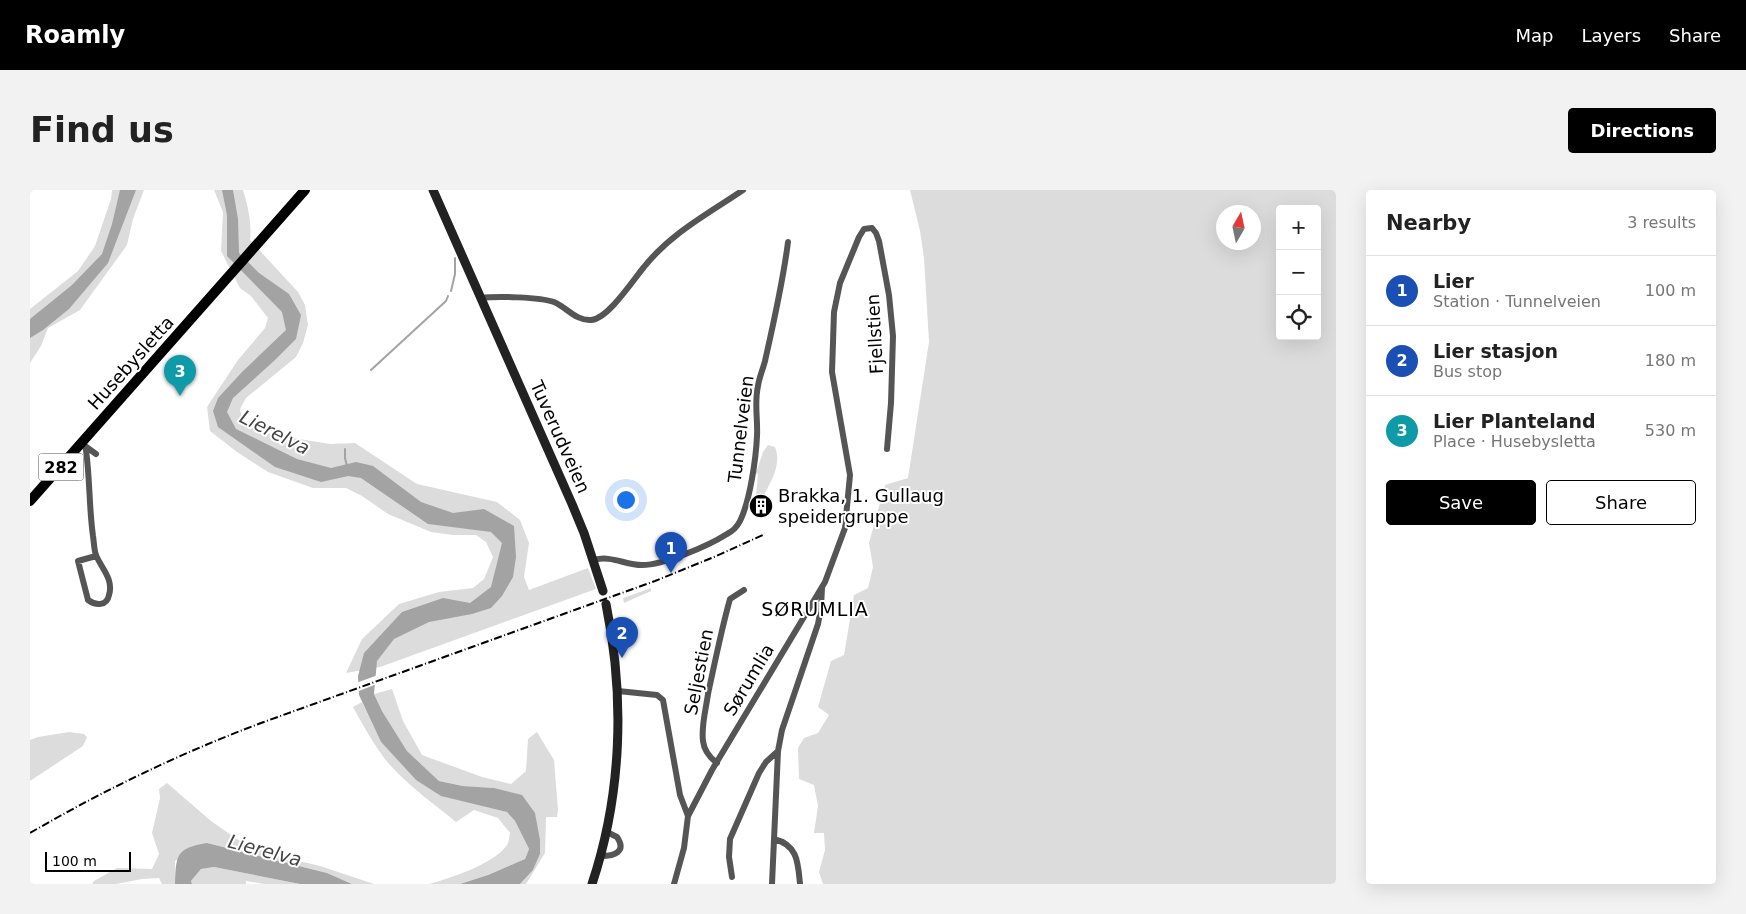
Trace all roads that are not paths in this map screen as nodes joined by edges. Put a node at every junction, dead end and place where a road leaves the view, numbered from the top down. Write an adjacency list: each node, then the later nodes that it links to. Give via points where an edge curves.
1 (305, 190): 7 (main road, Husebysletta / 282)
2 (434, 190): 6 (main road, Tuverudveien)
3 (743, 190): 6 (street, via 664,245 609,310 596,319 580,318 542,299)
4 (864, 230): 8 (street, Fjellstien, via 872,228 880,241 892,316 893,361); 13 (street, Sørumlia, via 845,269 834,312 832,372 850,487 846,528)
5 (788, 242): 12 (street, Tunnelveien, via 758,385 754,462 740,521 728,534 663,561 643,565 609,558)
6 (481, 298): 12 (main road, Tuverudveien)
7 (83, 445): 9 (street); 10 (main road, Husebysletta / 282); 11 (street)
8 (886, 449)
9 (96, 454)
10 (30, 501)
11 (96, 556): 11 (street, via 108,577 110,590 107,600 99,605 88,600 78,561)
12 (594, 560): 15 (main road, Tuverudveien)
13 (822, 587): 18 (street, via 818,624 784,724); 19 (street, Sørumlia)
14 (744, 590): 19 (street, Seljestien, via 730,600 703,725 705,749)
15 (603, 591)
16 (606, 604): 17 (main road)
17 (618, 691): 20 (street, via 658,695 663,700 680,795); 21 (main road, via 616,762)
18 (778, 752): 22 (street); 24 (street, via 759,773 730,839)
19 (717, 762): 20 (street, Sørumlia)
20 (688, 816): 26 (street, Sørumlia, via 684,848)
21 (606, 832): 23 (main road); 23 (street, via 617,837 620,847 614,855)
22 (774, 839): 27 (street); 28 (street, via 787,843 793,850)
23 (601, 856): 25 (main road)
24 (732, 877)
25 (592, 884)
26 (674, 884)
27 (772, 884)
28 (800, 884)

